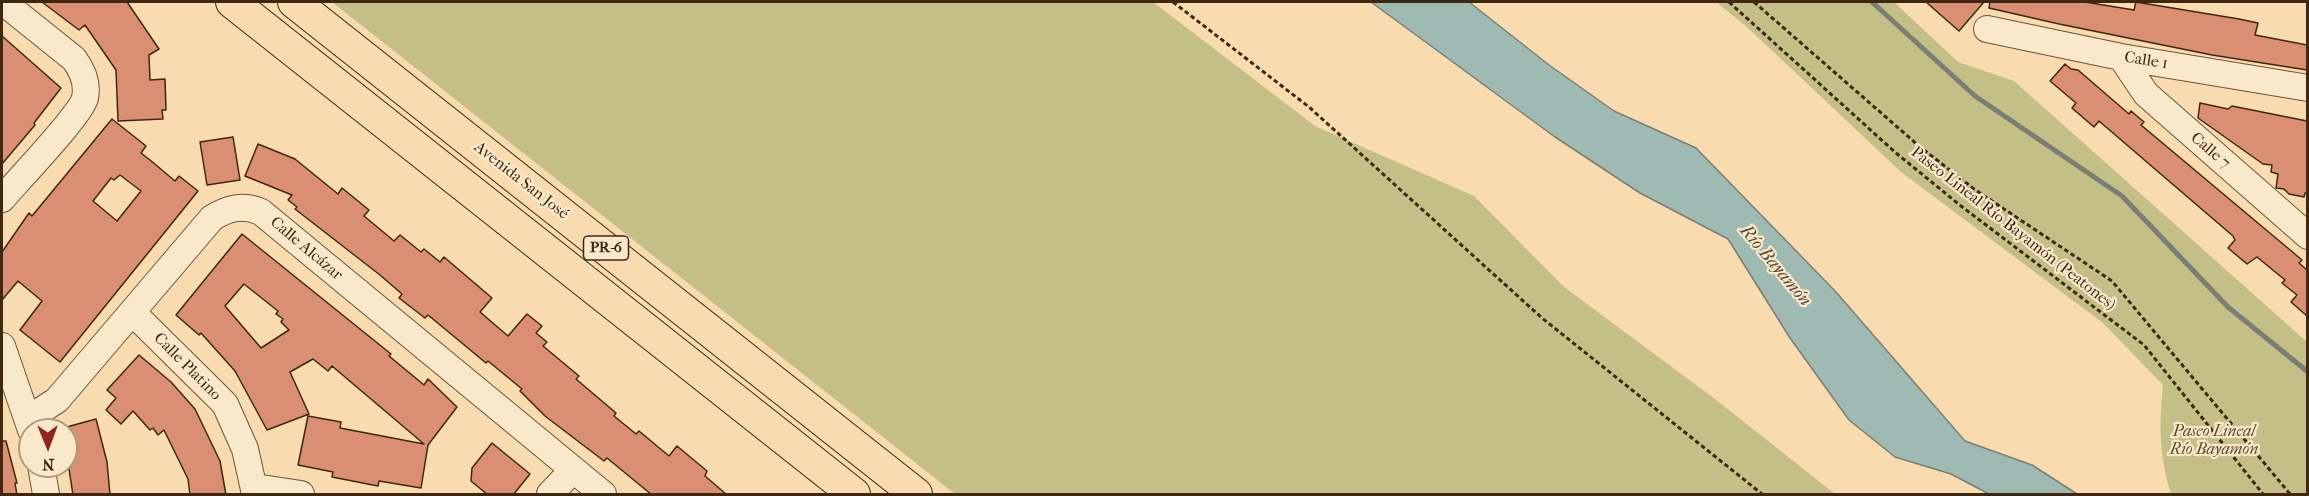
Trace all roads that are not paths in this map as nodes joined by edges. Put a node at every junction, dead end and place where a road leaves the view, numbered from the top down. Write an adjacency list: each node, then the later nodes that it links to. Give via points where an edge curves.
1 (3, 2): 7 (street, via 74,59 86,87 80,109)
2 (232, 2): 20 (main road, PR-6)
3 (294, 2): 21 (main road, Avenida San José / PR-6)
4 (1987, 29): 5 (street, Calle 1)
5 (2121, 57): 6 (street, Calle 1); 8 (street, Calle 7, via 2146,94)
6 (2307, 88)
7 (2, 199)
8 (2301, 226)
9 (133, 313): 12 (street, Calle Alcázar); 13 (street, Calle Alcázar, via 212,218 223,211 252,208); 15 (street, Calle Platino, via 225,404 245,449)
10 (2, 346): 11 (street)
11 (27, 418)
12 (37, 418)
13 (573, 470): 18 (street); 19 (street, Calle Alcázar)
14 (43, 478): 16 (street)
15 (255, 491): 17 (street)
16 (46, 495)
17 (301, 495)
18 (550, 495)
19 (603, 495)
20 (854, 495)
21 (916, 495)

